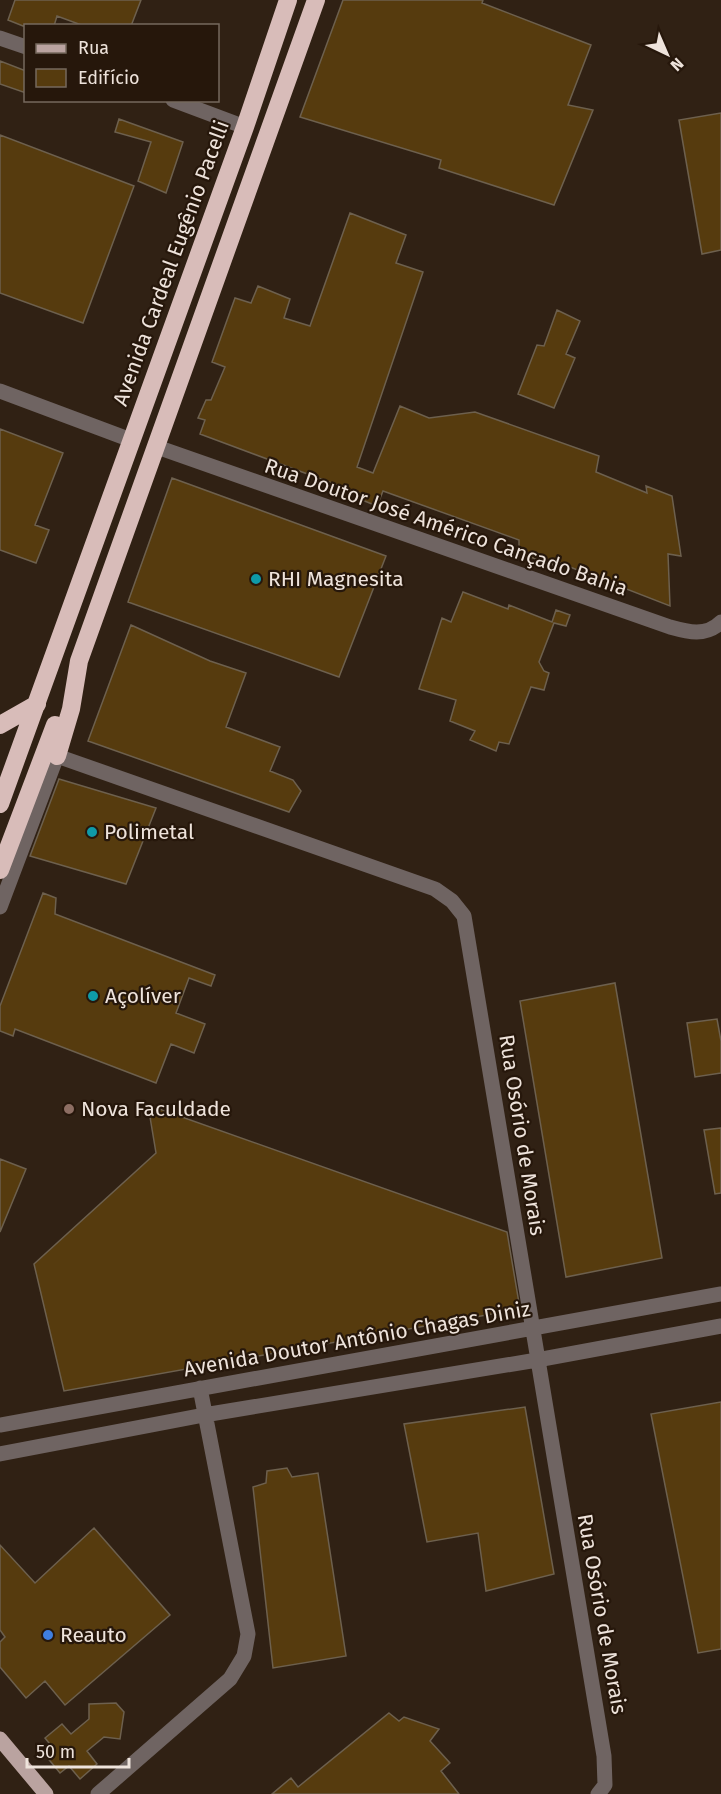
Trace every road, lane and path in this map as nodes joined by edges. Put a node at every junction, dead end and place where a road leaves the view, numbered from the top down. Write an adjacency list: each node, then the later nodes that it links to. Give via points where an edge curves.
1 (288, 0): 6 (highway, Avenida Cardeal Eugênio Pacelli)
2 (316, 0): 9 (highway)
3 (0, 38): 4 (street)
4 (24, 46)
5 (178, 102): 6 (street)
6 (245, 127): 8 (highway, Avenida Cardeal Eugênio Pacelli)
7 (0, 391): 8 (street)
8 (131, 440): 12 (highway, Avenida Cardeal Eugênio Pacelli)
9 (157, 447): 10 (street, Rua Doutor José Américo Cançado Bahia, via 670,627 693,633 714,629); 11 (highway)
10 (721, 622)
11 (79, 661): 14 (highway, via 71,709); 16 (highway)
12 (37, 704): 13 (highway); 15 (highway)
13 (0, 725)
14 (57, 756): 17 (street); 20 (street, Rua Osório de Morais, via 435,889 452,901 464,916)
15 (0, 804)
16 (0, 870)
17 (0, 907)
18 (721, 1294): 20 (street, Avenida Doutor Antônio Chagas Diniz)
19 (721, 1326): 21 (street)
20 (533, 1329): 21 (street, Rua Osório de Morais); 22 (street, Avenida Doutor Antônio Chagas Diniz)
21 (537, 1360): 23 (street); 29 (street, Rua Osório de Morais, via 604,1756 605,1785)
22 (200, 1388): 23 (street); 24 (street, Avenida Doutor Antônio Chagas Diniz)
23 (204, 1415): 25 (street); 28 (street, via 248,1634 244,1656 230,1679)
24 (0, 1425)
25 (0, 1454)
26 (0, 1739): 27 (main road)
27 (46, 1794)
28 (98, 1794)
29 (598, 1794)

